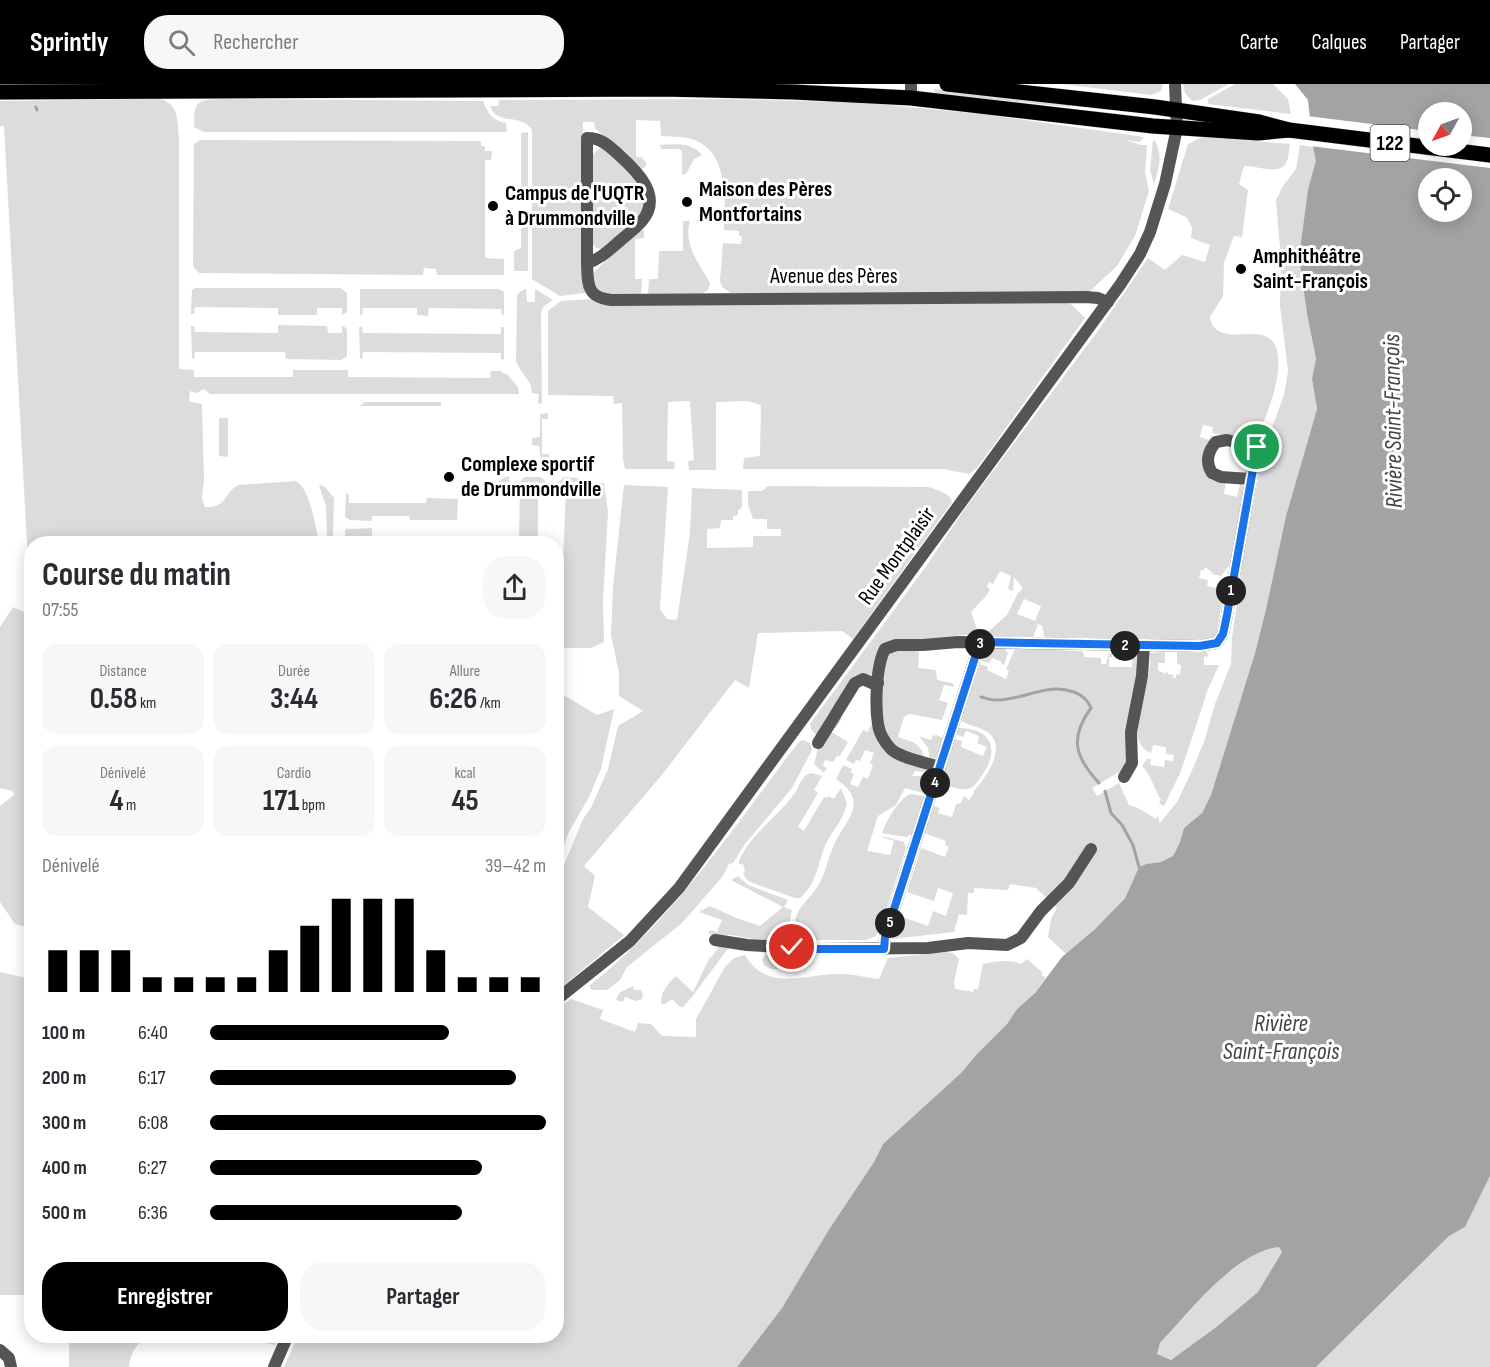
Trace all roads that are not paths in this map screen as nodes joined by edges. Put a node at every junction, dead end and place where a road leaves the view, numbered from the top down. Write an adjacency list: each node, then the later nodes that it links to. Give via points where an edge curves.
1 (947, 84): 6 (main road)
2 (1175, 84): 6 (street, Rue Montplaisir)
3 (184, 88): 4 (main road, 122); 5 (main road, 122)
4 (911, 91): 7 (main road, 122)
5 (0, 92)
6 (1176, 110): 7 (street, Rue Montplaisir); 8 (main road)
7 (1177, 128): 8 (main road, 122, via 1258,133); 11 (street, Rue Montplaisir, via 1155,221 1140,254)
8 (1289, 130): 9 (main road, 122)
9 (1490, 155)
10 (587, 263): 10 (street, via 602,256 640,223 650,200 637,171 603,141 594,138 587,138); 11 (street, Avenue des Pères, via 590,288 598,297 611,300 1017,296 1092,297)
11 (1108, 302): 22 (street, Rue Montplaisir, via 679,888 630,941)
12 (1250, 479): 14 (street, via 1220,640 1206,646)
13 (980, 642): 14 (street); 15 (street, via 888,647 883,652); 17 (street)
14 (1144, 646): 18 (street, via 1131,732 1132,763)
15 (878, 683): 16 (street, via 863,679 855,683); 17 (street, via 878,726 890,748)
16 (818, 743)
17 (940, 767): 21 (street)
18 (1124, 777)
19 (1091, 849): 21 (street, via 1069,883 1014,943)
20 (715, 940): 21 (street, via 816,949)
21 (884, 949)
22 (564, 994)
23 (284, 1343): 26 (street)
24 (0, 1350): 25 (street, via 9,1358)
25 (11, 1367)
26 (274, 1367)

